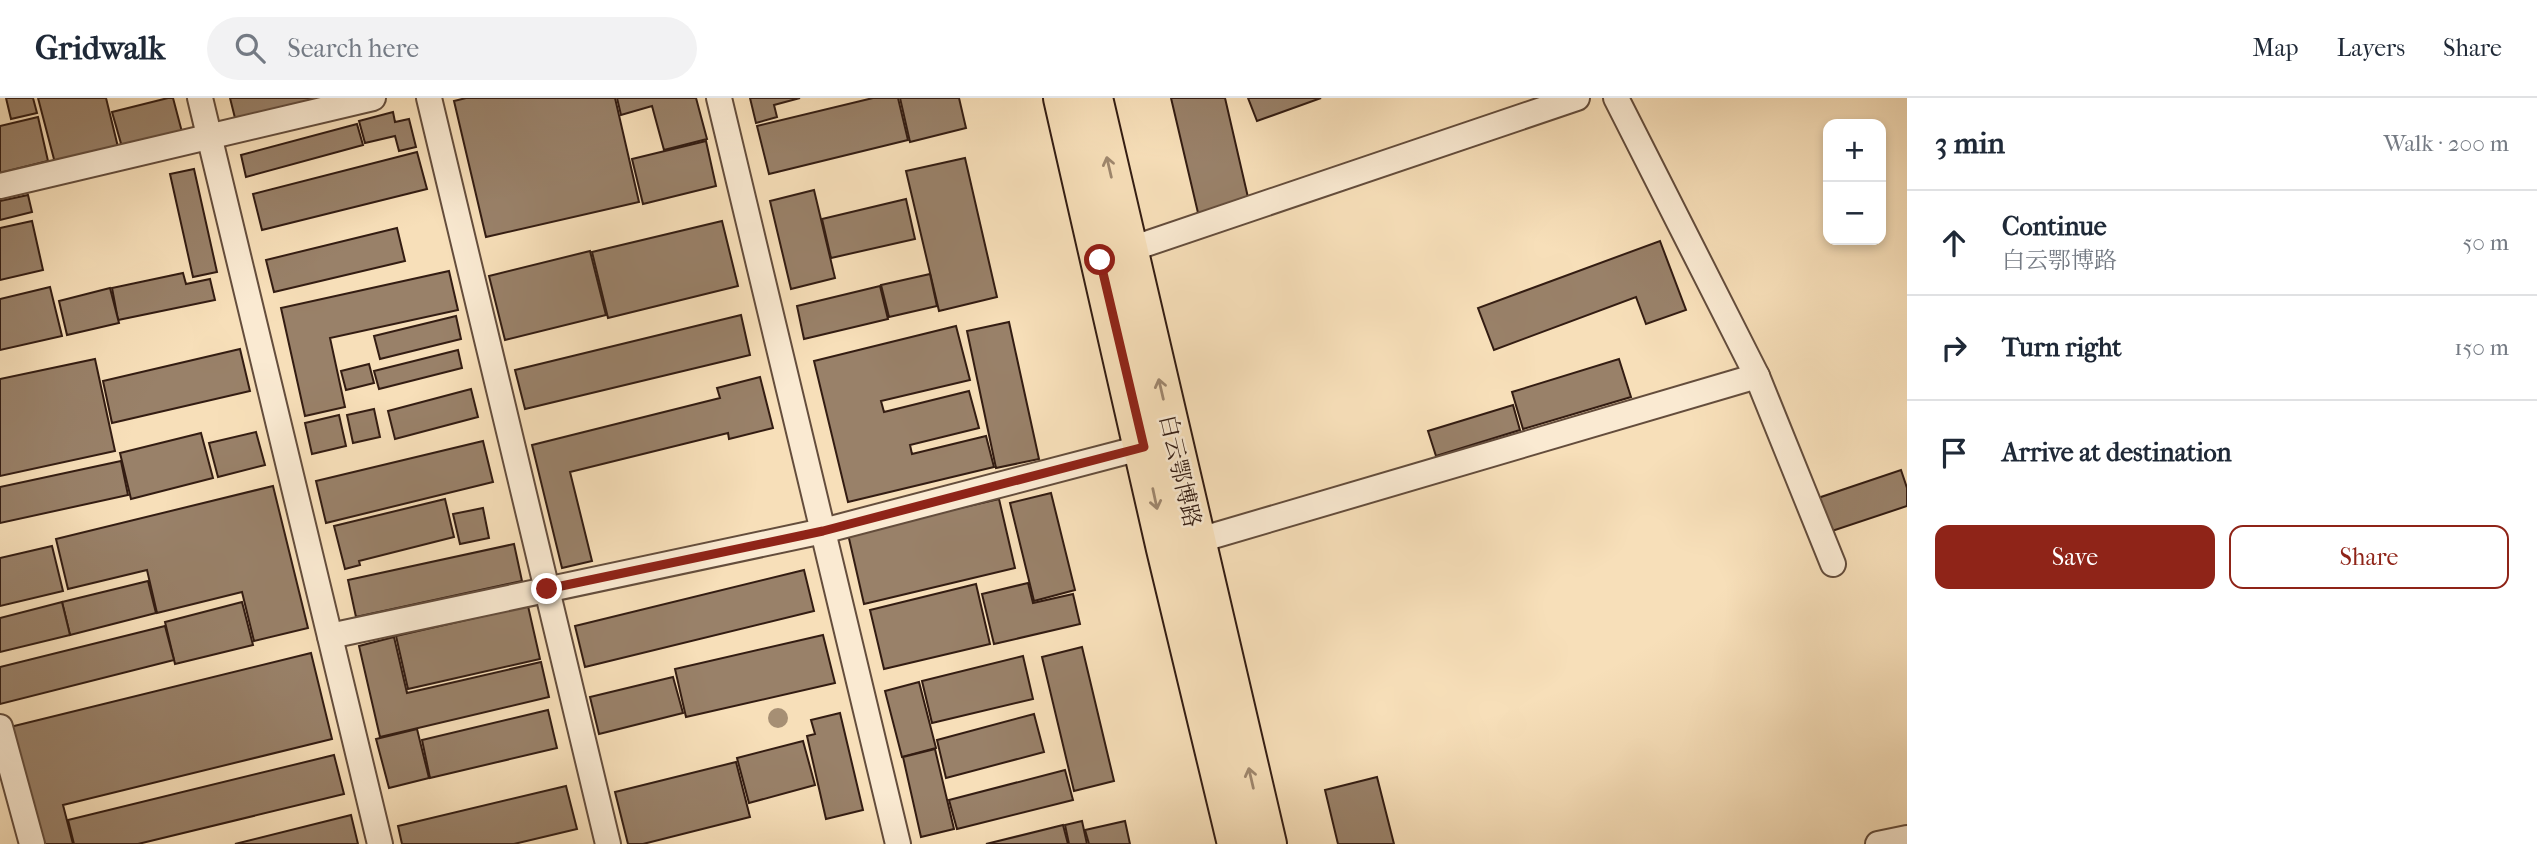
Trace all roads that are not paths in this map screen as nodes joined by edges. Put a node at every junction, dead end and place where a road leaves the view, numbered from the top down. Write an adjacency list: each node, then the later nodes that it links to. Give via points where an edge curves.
1 (200, 98): 9 (street)
2 (373, 98): 9 (street)
3 (429, 98): 17 (street)
4 (719, 98): 14 (street)
5 (1063, 98): 13 (main road, 白云鄂博路)
6 (1093, 98): 11 (main road, 白云鄂博路, one-way to 6)
7 (1577, 98): 11 (street)
8 (1616, 98): 12 (street)
9 (209, 137): 10 (street); 18 (street)
10 (0, 186)
11 (1128, 250): 15 (main road, 白云鄂博路, one-way to 11)
12 (1757, 376): 15 (street); 16 (street)
13 (1144, 447): 14 (street); 26 (main road, 白云鄂博路, one-way to 26)
14 (823, 531): 17 (street); 25 (street)
15 (1196, 541): 27 (main road, 白云鄂博路, one-way to 15)
16 (1833, 564)
17 (547, 589): 18 (street); 24 (street)
18 (330, 636): 23 (street)
19 (0, 727): 20 (street)
20 (6, 775): 22 (street)
21 (1907, 838): 28 (street)
22 (32, 844)
23 (380, 844)
24 (608, 844)
25 (898, 844)
26 (1237, 844)
27 (1267, 844)
28 (1878, 844)

